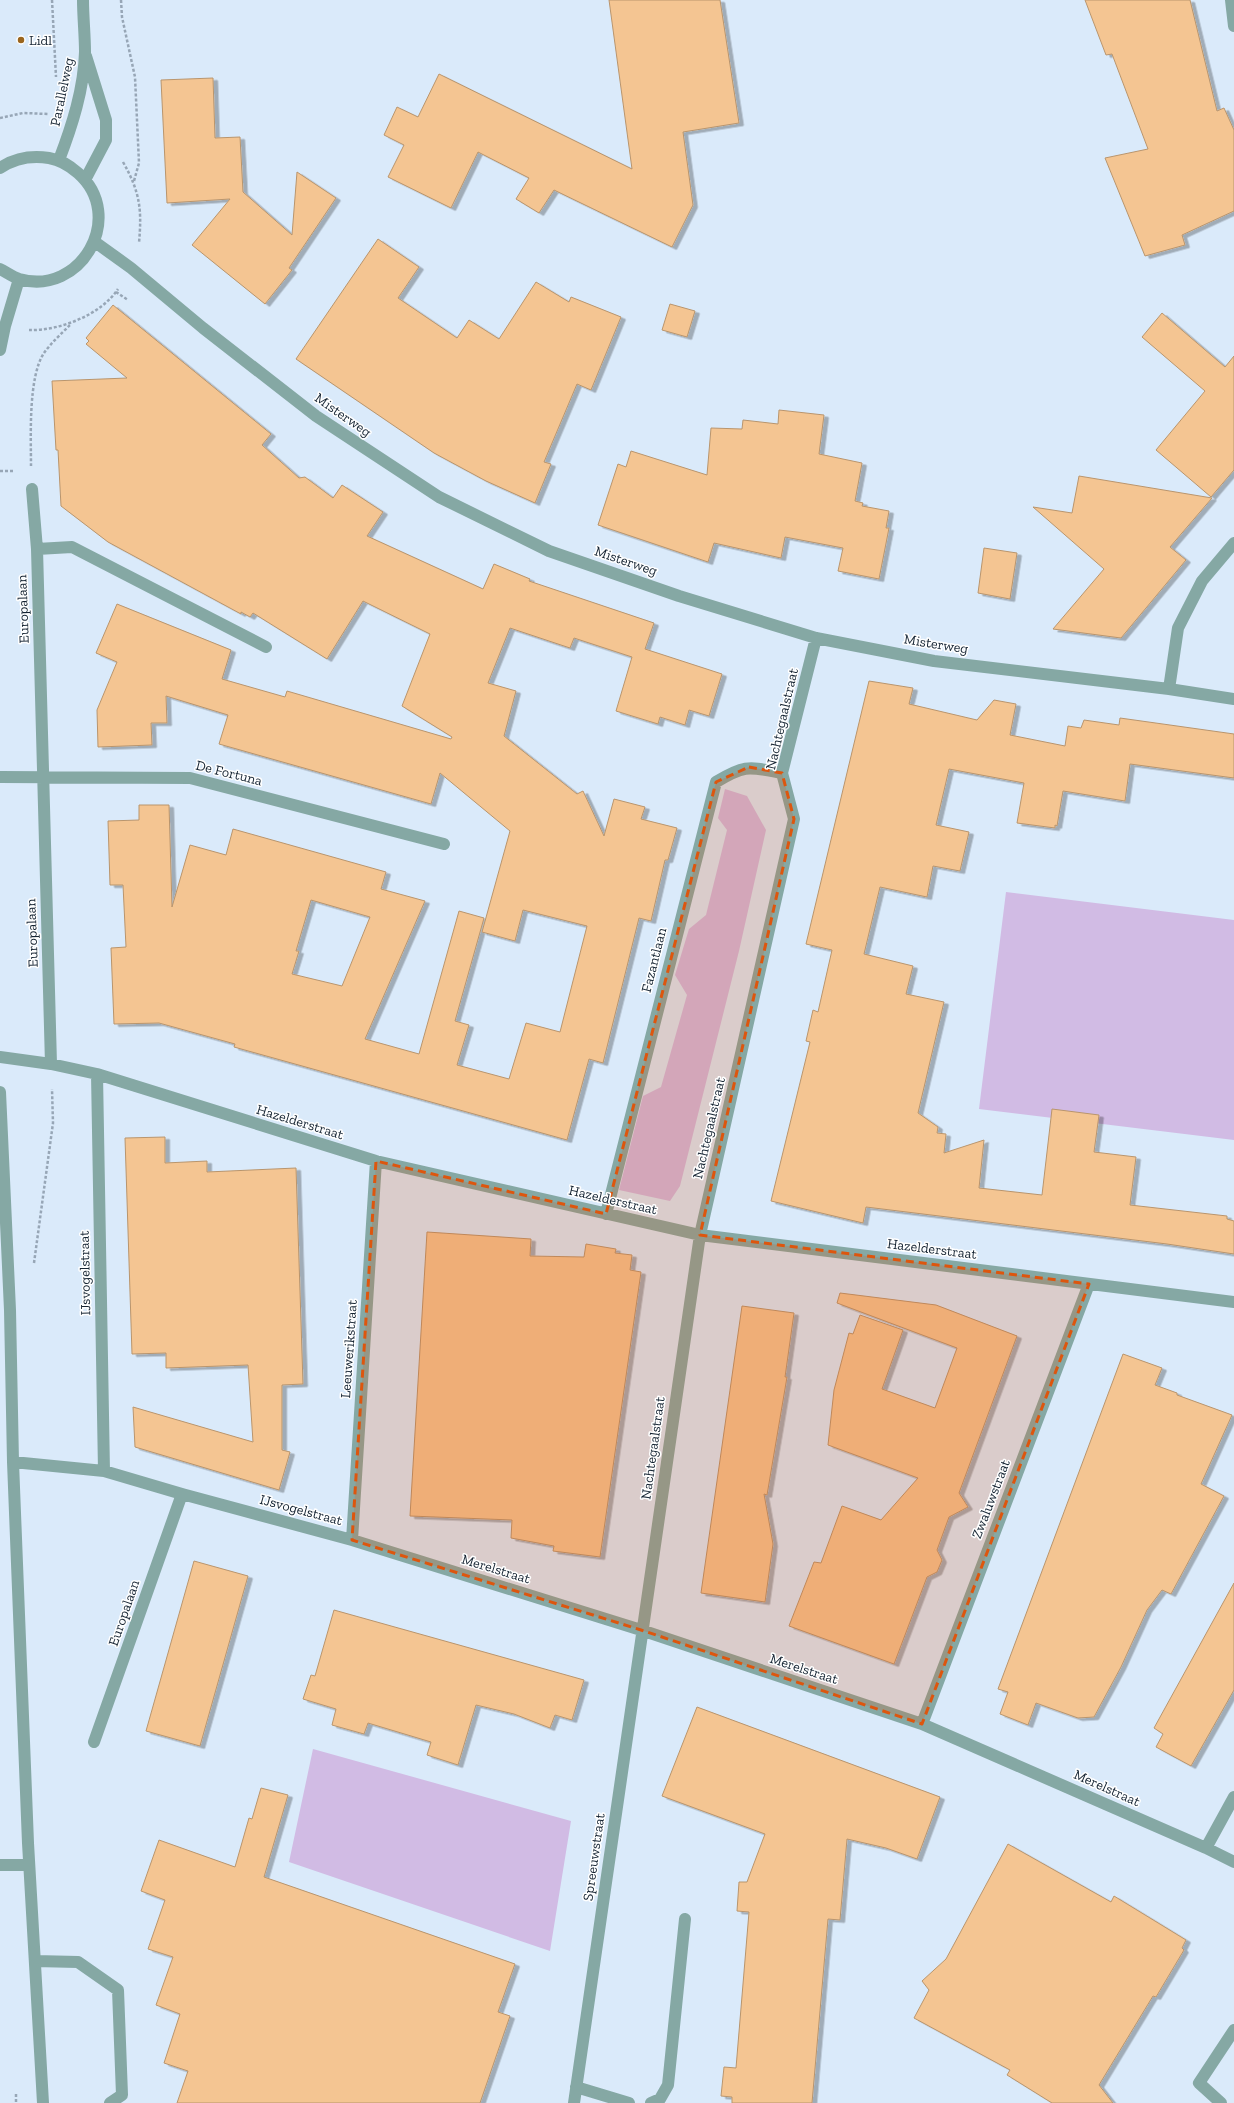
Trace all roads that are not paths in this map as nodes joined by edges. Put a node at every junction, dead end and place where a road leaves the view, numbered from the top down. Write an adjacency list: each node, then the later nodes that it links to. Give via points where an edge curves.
1 (83, 0): 4 (street, Parallelweg)
2 (1231, 0): 3 (street)
3 (1234, 26)
4 (85, 53): 5 (street, Parallelweg, via 73,121); 7 (street, Parallelweg, via 106,120 106,140)
5 (58, 160): 6 (street, via 34,155 11,161); 7 (street)
6 (0, 168)
7 (85, 180): 8 (street, via 98,204 99,224)
8 (95, 242): 10 (street, via 83,261 64,275 42,281); 15 (street, Misterweg, via 316,416 439,497 549,551 679,596)
9 (0, 269): 10 (street)
10 (19, 279): 11 (street)
11 (0, 350)
12 (32, 489): 14 (street, Europalaan)
13 (1234, 543): 17 (street, via 1202,581 1178,628)
14 (37, 549): 16 (street, via 72,547); 21 (street, Europalaan)
15 (816, 638): 17 (street, Misterweg, via 934,661); 19 (street, Nachtegaalstraat)
16 (266, 647)
17 (1169, 689): 18 (street, Misterweg)
18 (1234, 699)
19 (782, 773): 28 (street, Fazantlaan, via 749,767 731,772 716,782); 29 (street, Nachtegaalstraat, via 794,819)
20 (0, 777): 21 (street, De Fortuna)
21 (43, 778): 22 (street, De Fortuna, via 190,778); 24 (street, Europalaan)
22 (444, 844)
23 (0, 1057): 24 (street, Hazelderstraat)
24 (51, 1064): 25 (street, Hazelderstraat)
25 (97, 1074): 27 (street, Hazelderstraat); 33 (street, IJsvogelstraat)
26 (0, 1092): 32 (street, via 10,1310)
27 (376, 1161): 28 (street, Hazelderstraat); 35 (street, Leeuwerikstraat)
28 (606, 1214): 29 (street, Hazelderstraat)
29 (700, 1235): 30 (street, Hazelderstraat); 36 (street, Nachtegaalstraat)
30 (1089, 1284): 31 (street, Hazelderstraat); 37 (street, Zwaluwstraat)
31 (1234, 1302)
32 (13, 1462): 33 (street, IJsvogelstraat); 43 (street)
33 (104, 1470): 34 (street, IJsvogelstraat)
34 (182, 1494): 35 (street, IJsvogelstraat); 38 (street, Europalaan)
35 (352, 1540): 36 (street, Merelstraat)
36 (641, 1630): 37 (street, Merelstraat); 47 (street, Spreeuwstraat)
37 (922, 1724): 40 (street, Merelstraat)
38 (94, 1742)
39 (1234, 1797): 40 (street)
40 (1206, 1848): 41 (street, Merelstraat)
41 (1234, 1862)
42 (0, 1865): 43 (street)
43 (29, 1865): 45 (street)
44 (685, 1919): 52 (street, via 668,2085 660,2099)
45 (35, 1961): 48 (street); 49 (street, via 78,1962 118,1990 122,2094)
46 (1234, 2030): 53 (street, via 1199,2083)
47 (576, 2088): 50 (street, Spreeuwstraat); 51 (street)
48 (42, 2103)
49 (110, 2103)
50 (574, 2103)
51 (629, 2103)
52 (652, 2103)
53 (1221, 2103)

